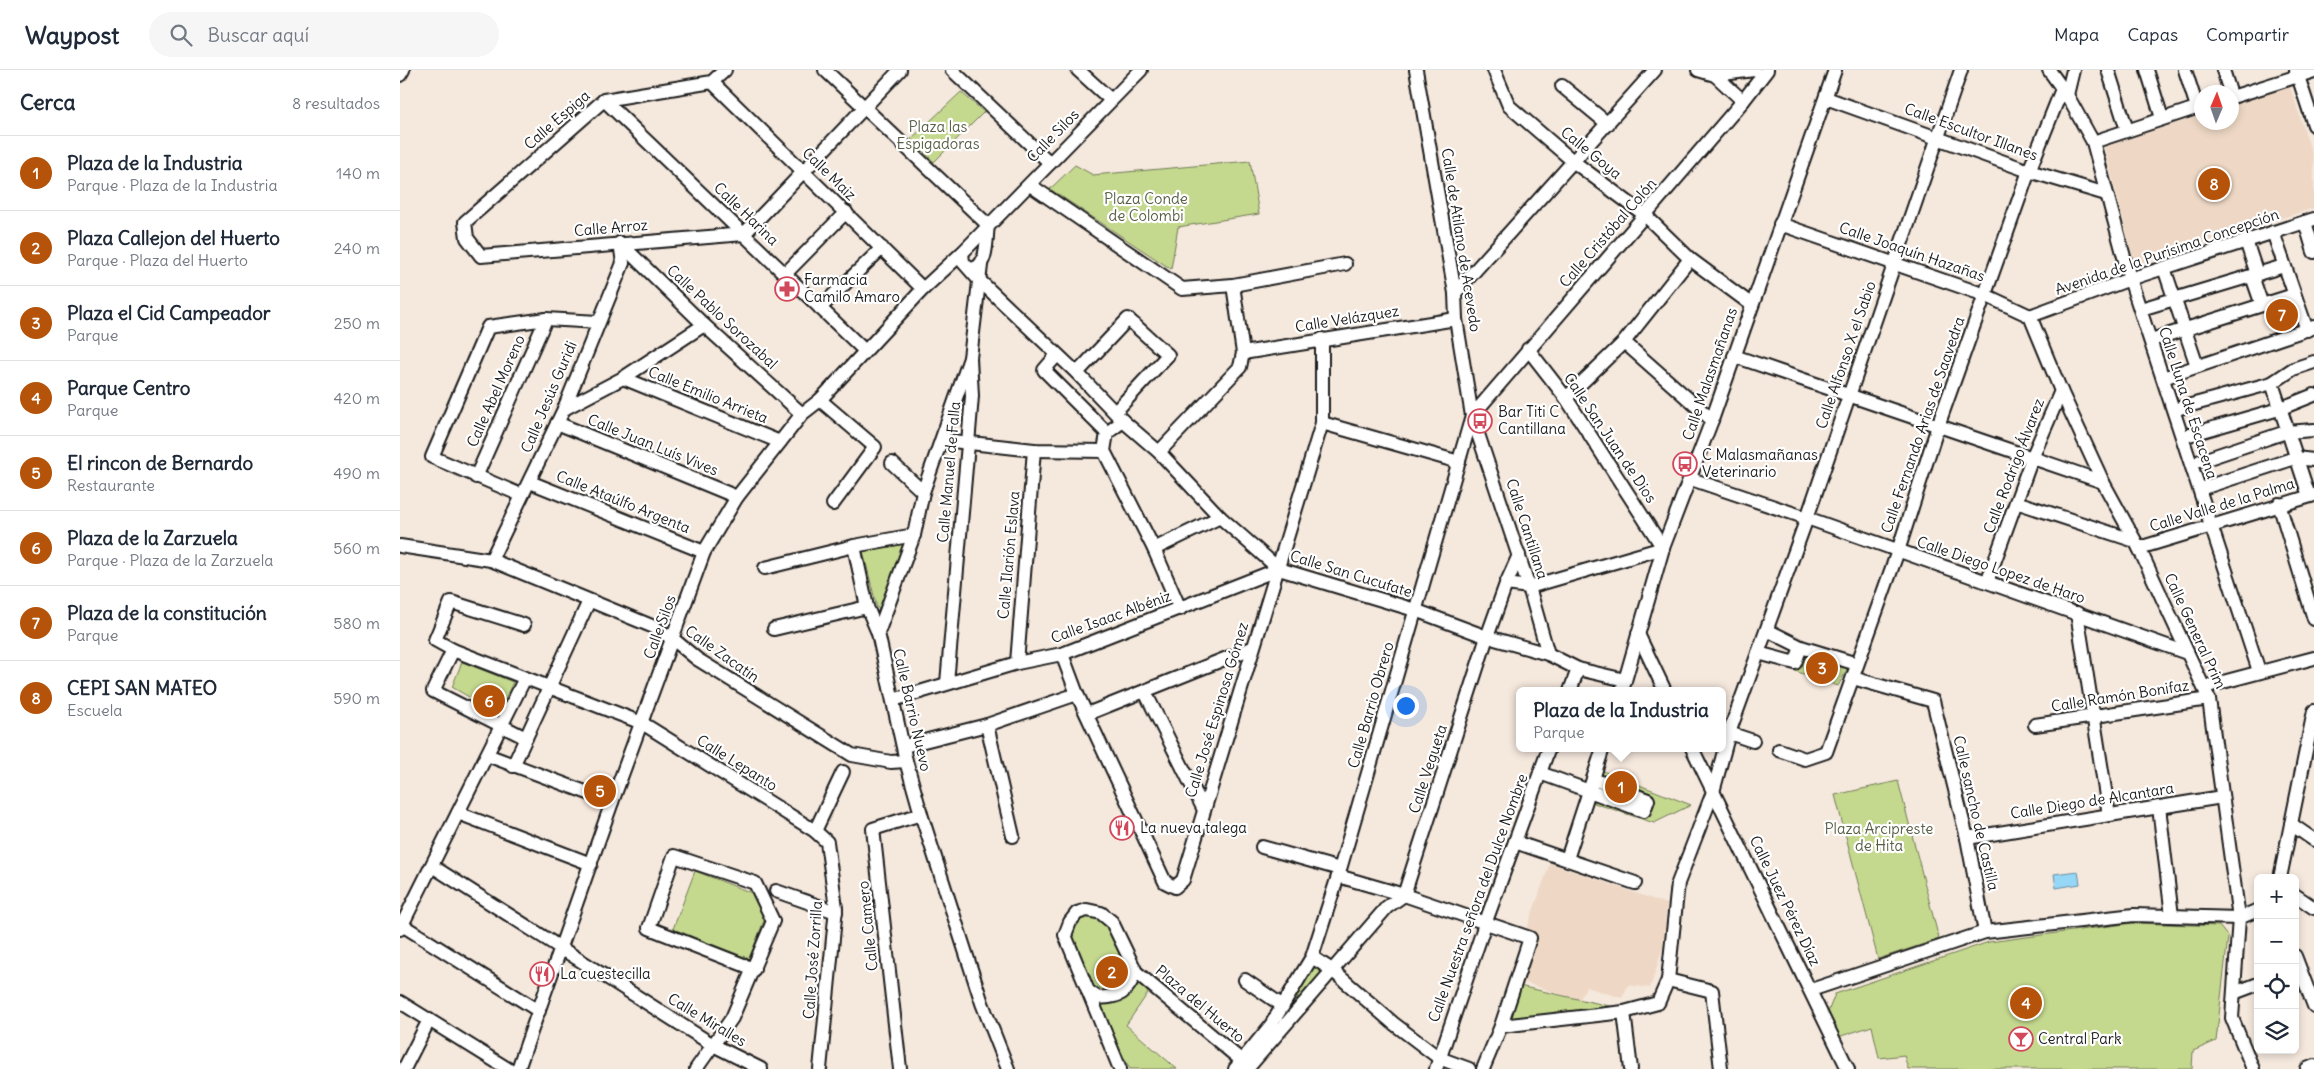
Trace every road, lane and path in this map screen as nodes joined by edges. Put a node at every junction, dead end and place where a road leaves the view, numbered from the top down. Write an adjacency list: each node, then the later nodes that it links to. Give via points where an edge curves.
1 (403, 70): 24 (street)
2 (725, 70): 26 (street)
3 (825, 70): 36 (street)
4 (900, 70): 36 (street)
5 (952, 70): 45 (street)
6 (1078, 70): 34 (street)
7 (1141, 70): 34 (street, Calle Silos)
8 (1416, 70): 74 (street, Calle de Atilano de Acevedo)
9 (1494, 70): 44 (street, Calle Goya, via 1509,106)
10 (1655, 70): 39 (street)
11 (1698, 70): 25 (street)
12 (1754, 70): 25 (street)
13 (1767, 70): 35 (street, Calle Cristóbal Colón)
14 (1835, 70): 32 (street, Calle Malasmañanas)
15 (1961, 70): 42 (street, Calle Alfonso X el Sabio)
16 (2050, 70): 29 (street, Calle Luna de Escacena)
17 (2072, 70): 29 (street, Calle Fernando Arias de Saavedra)
18 (2108, 70): 41 (street)
19 (2147, 70): 38 (street)
20 (2185, 70): 30 (street)
21 (2223, 70): 27 (street)
22 (2314, 71): 23 (street)
23 (2297, 73): 31 (street); 40 (street)
24 (400, 75)
25 (1715, 75): 35 (street)
26 (712, 82): 33 (street, Calle Espiga); 46 (street, Calle Maiz)
27 (2228, 85)
28 (1562, 86): 39 (street)
29 (2064, 92): 43 (street, Calle Luna de Escacena); 47 (street, Calle Fernando Arias de Saavedra)
30 (2194, 94)
31 (2239, 94)
32 (1826, 98): 42 (street, Calle Escultor Illanes); 53 (street, Calle Malasmañanas)
33 (604, 100): 56 (street, Calle Harina); 61 (street, Calle Espiga, via 465,222 467,238)
34 (1110, 100): 45 (street, Calle Silos)
35 (1743, 101): 51 (street, Calle Cristóbal Colón)
36 (864, 107): 46 (street); 54 (street)
37 (2194, 108): 38 (street)
38 (2162, 118): 41 (street)
39 (1608, 124): 44 (street)
40 (2314, 125)
41 (2127, 130): 43 (street)
42 (1937, 137): 47 (street, Calle Escultor Illanes); 65 (street, Calle Alfonso X el Sabio)
43 (2093, 142): 49 (street, Calle Luna de Escacena)
44 (1574, 162): 51 (street, Calle Goya); 74 (street)
45 (1050, 163): 48 (street, Calle Silos)
46 (803, 171): 50 (street, Calle Maiz); 56 (street)
47 (2029, 171): 49 (street, Calle Escultor Illanes); 75 (street, Calle Fernando Arias de Saavedra)
48 (1030, 185): 54 (street, Calle Silos); 72 (street, via 1182,289)
49 (2106, 194): 70 (street, Calle Luna de Escacena)
50 (846, 212): 59 (street, Calle Maiz); 68 (street)
51 (1645, 215): 63 (street, Calle Goya); 92 (street, Calle Cristóbal Colón)
52 (2309, 221): 55 (street, Avenida de la Purísima Concepción); 60 (street)
53 (1780, 224): 65 (street, Calle Joaquín Hazañas); 78 (street, Calle Malasmañanas)
54 (988, 225): 62 (street)
55 (2273, 232): 57 (street, Avenida de la Purísima Concepción); 66 (street)
56 (744, 234): 58 (street, Calle Arroz); 68 (street, Calle Harina)
57 (2246, 241): 67 (street, Avenida de la Purísima Concepción); 69 (street)
58 (620, 243): 61 (street, Calle Arroz); 85 (street, Calle Jesús Guridi, via 622,263); 86 (street, Calle Pablo Sorozabal)
59 (882, 248): 73 (street, Calle Maiz); 80 (street)
60 (2314, 252)
61 (481, 256)
62 (972, 257): 71 (street); 73 (street, Calle Silos, via 948,265)
63 (1690, 259): 78 (street, Calle Goya); 91 (street)
64 (1345, 264): 72 (street)
65 (1895, 264): 75 (street, Calle Joaquín Hazañas); 105 (street, Calle Alfonso X el Sabio)
66 (2284, 266): 69 (street); 76 (street)
67 (2164, 268): 70 (street, Avenida de la Purísima Concepción); 77 (street)
68 (785, 274): 80 (street, Calle Harina)
69 (2257, 274): 77 (street); 79 (street, via 2254,282)
70 (2130, 279): 81 (street, Calle Luna de Escacena); 82 (street, Avenida de la Purísima Concepción)
71 (979, 280): 95 (street); 97 (street, Calle Manuel de Falla)
72 (1233, 285): 94 (street)
73 (924, 289): 93 (street, Calle Silos)
74 (1455, 293): 83 (street, Calle de Atilano de Acevedo)
75 (1985, 295): 82 (street, Calle Joaquín Hazañas); 118 (street, Calle Fernando Arias de Saavedra)
76 (2294, 295): 79 (street); 87 (street)
77 (2175, 300): 81 (street); 88 (street)
78 (1752, 305): 96 (street, Calle Malasmañanas)
79 (2262, 305): 88 (street)
80 (820, 308): 93 (street, Calle Harina)
81 (2141, 309): 90 (street, Calle Luna de Escacena)
82 (2030, 316): 104 (street, Calle General Prim)
83 (1456, 318): 89 (street, Calle Velázquez); 114 (street, Calle de Atilano de Acevedo)
84 (546, 319): 85 (street); 135 (street, Calle Abel Moreno); 135 (street, via 488,327 432,457)
85 (598, 322): 110 (street, Calle Jesús Guridi)
86 (704, 324): 101 (street); 112 (street, Calle Pablo Sorozabal)
87 (2310, 329): 99 (street)
88 (2185, 331): 90 (street); 99 (street)
89 (1322, 339): 94 (street, Calle Velázquez); 117 (street, Calle José Espinosa Gómez)
90 (2151, 340): 102 (street, Calle Luna de Escacena)
91 (1624, 342): 107 (street); 115 (street)
92 (1528, 349): 107 (street, Calle San Juan de Dios); 114 (street, Calle Cristóbal Colón)
93 (865, 351): 108 (street, Calle Silos)
94 (1243, 353): 128 (street, via 1240,367)
95 (1057, 355): 100 (street); 121 (street, via 1044,370)
96 (1734, 356): 105 (street); 115 (street, Calle Malasmañanas)
97 (970, 358): 123 (street, Calle Barrio Nuevo); 125 (street, Calle Manuel de Falla, via 972,396)
98 (2314, 362): 103 (street, via 2293,369)
99 (2197, 366): 102 (street)
100 (1077, 373): 113 (street); 113 (street, via 1128,318 1168,355)
101 (624, 378): 110 (street); 124 (street, Calle Emilio Arrieta)
102 (2163, 378): 149 (street, Calle Luna de Escacena)
103 (2272, 383): 109 (street); 111 (street)
104 (2061, 392): 129 (street, Calle Rodrigo Álvarez); 138 (street, Calle General Prim)
105 (1848, 395): 118 (street); 148 (street, Calle Alfonso X el Sabio)
106 (2314, 396): 111 (street)
107 (1566, 398): 154 (street, Calle San Juan de Dios)
108 (820, 400): 112 (street, Calle Silos); 145 (street, via 875,447)
109 (2180, 408)
110 (564, 409): 116 (street, Calle Jesús Guridi)
111 (2279, 409): 120 (street); 122 (street)
112 (802, 414): 124 (street, Calle Silos)
113 (1119, 416): 121 (street); 128 (street)
114 (1472, 416): 133 (street, Calle Barrio Obrero); 158 (street, Calle Cantillana)
115 (1712, 420): 136 (street, Calle Malasmañanas)
116 (557, 423): 137 (street, Calle Jesús Guridi); 143 (street, Calle Juan Luís Vives)
117 (1322, 423): 133 (street); 161 (street, Calle José Espinosa Gómez)
118 (1938, 426): 129 (street); 156 (street, Calle Fernando Arias de Saavedra)
119 (2314, 430): 120 (street)
120 (2289, 432): 130 (street); 132 (street)
121 (1108, 433): 127 (street)
122 (2189, 435)
123 (942, 440): 125 (street); 140 (street, Calle Barrio Nuevo)
124 (780, 442): 143 (street, Calle Silos)
125 (968, 444): 126 (street); 192 (street, Calle Manuel de Falla)
126 (1034, 450): 127 (street); 186 (street, Calle Ilarión Eslava)
127 (1104, 451): 155 (street)
128 (1160, 452): 147 (street)
129 (2032, 458): 138 (street); 144 (street, Calle Rodrigo Álvarez)
130 (2295, 458): 131 (street); 139 (street); 142 (street)
131 (2314, 460)
132 (2200, 461)
133 (1459, 462): 168 (street, Calle Barrio Obrero)
134 (892, 463): 140 (street)
135 (476, 477): 141 (street)
136 (1691, 479): 148 (street, Calle Diego Lopez de Haro); 154 (street, Calle Malasmañanas)
137 (530, 482): 141 (street, Calle Jesús Guridi); 157 (street, Calle Ataúlfo Argenta)
138 (2103, 482): 151 (street, Calle General Prim)
139 (2206, 488)
140 (923, 492): 150 (street, Calle Barrio Nuevo)
141 (521, 494): 159 (street, Calle Jesús Guridi)
142 (2311, 495): 146 (street, Calle Valle de la Palma)
143 (737, 497): 157 (street, Calle Silos)
144 (2016, 502): 151 (street); 162 (street, Calle Rodrigo Álvarez)
145 (833, 504)
146 (2279, 504): 149 (street, Calle Valle de la Palma); 170 (street)
147 (1220, 517): 155 (street); 161 (street)
148 (1807, 518): 156 (street, Calle Diego Lopez de Haro); 173 (street, Calle Alfonso X el Sabio)
149 (2211, 525): 151 (street, Calle Valle de la Palma); 189 (street, Calle Luna de Escacena)
150 (914, 535): 153 (street); 174 (street, Calle Barrio Nuevo)
151 (2137, 544): 182 (street, Calle General Prim)
152 (400, 546): 159 (street, Calle Zacatín)
153 (854, 546): 160 (street); 166 (street)
154 (1663, 548): 164 (street); 175 (street, Calle Malasmañanas)
155 (1154, 549): 167 (street)
156 (1898, 551): 162 (street, Calle Diego Lopez de Haro); 187 (street, Calle Fernando Arias de Saavedra)
157 (704, 552): 177 (street, Calle Silos)
158 (1518, 555): 163 (street, Calle Vegueta); 164 (street, Calle Cantillana)
159 (491, 560): 165 (street, Calle Zacatín)
160 (765, 568)
161 (1278, 569): 167 (street, Calle Isaac Albéniz); 168 (street, Calle San Cucufate); 179 (street, Calle José Espinosa Gómez)
162 (1987, 582): 169 (street, Calle Diego Lopez de Haro)
163 (1506, 584): 164 (street); 176 (street, Calle Vegueta)
164 (1529, 587): 184 (street, Calle Cantillana)
165 (589, 601): 177 (street, Calle Zacatín, via 654,627); 194 (street)
166 (868, 607): 172 (street); 174 (street)
167 (1180, 609): 183 (street, Calle Isaac Albéniz)
168 (1415, 610): 176 (street, Calle San Cucufate); 243 (street, Calle Barrio Obrero)
169 (2077, 613): 182 (street, Calle Diego Lopez de Haro); 203 (street)
170 (2314, 618)
171 (524, 625): 180 (street, Calle Lepanto, via 451,602 435,640)
172 (774, 629)
173 (1767, 630): 178 (street); 181 (street, Calle Alfonso X el Sabio)
174 (878, 633): 200 (street, Calle Barrio Nuevo)
175 (1638, 634): 193 (street, Calle Malasmañanas); 196 (street)
176 (1491, 638): 184 (street, Calle San Cucufate); 247 (street, Calle Vegueta)
177 (673, 639): 204 (street, Calle Silos); 219 (street, Calle Zacatín, via 697,660 852,754 891,762)
178 (1801, 647): 181 (street, via 1796,663); 187 (street)
179 (1252, 648): 197 (street); 229 (street, Calle José Espinosa Gómez)
180 (453, 650): 190 (street, Calle Lepanto); 207 (street, via 433,691)
181 (1758, 652): 208 (street, Calle Alfonso X el Sabio)
182 (2187, 653): 198 (street, Calle General Prim)
183 (1062, 654): 186 (street, Calle Isaac Albéniz); 199 (street)
184 (1548, 654): 188 (street, Calle San Cucufate)
185 (2314, 658): 189 (street, Calle Ramón Bonifaz)
186 (1017, 663): 192 (street, Calle Isaac Albéniz)
187 (1857, 664): 191 (street, Calle Fernando Arias de Saavedra)
188 (1578, 669): 193 (street, Calle San Cucufate); 195 (street)
189 (2259, 671): 198 (street, Calle Ramón Bonifaz)
190 (525, 678): 194 (street, Calle Lepanto); 207 (street)
191 (1853, 678): 213 (street, Calle Fernando Arias de Saavedra, via 1826,752 1804,759); 236 (street, Calle sancho de Castilla, via 1933,701)
192 (947, 683): 200 (street, Calle Isaac Albéniz)
193 (1623, 686)
194 (550, 687): 204 (street, Calle Lepanto); 209 (street)
195 (1571, 687)
196 (1663, 687)
197 (1145, 692): 202 (street); 229 (street)
198 (2207, 693): 203 (street, Calle Ramón Bonifaz); 226 (street, Calle General Prim)
199 (1077, 694): 202 (street); 205 (street)
200 (893, 700): 212 (street, Calle Barrio Nuevo)
201 (2314, 712): 221 (street)
202 (1087, 714): 229 (street, Calle José Espinosa Gómez, via 1165,882 1175,887 1183,880)
203 (2095, 718): 206 (street, Calle Ramón Bonifaz); 232 (street)
204 (642, 724): 227 (street, Calle Silos); 234 (street, Calle Lepanto)
205 (987, 725): 212 (street); 235 (street)
206 (2035, 725)
207 (502, 726): 209 (street); 218 (street)
208 (1729, 733): 210 (street); 211 (street, Calle Alfonso X el Sabio)
209 (526, 738): 220 (street)
210 (1753, 741)
211 (1726, 744)
212 (904, 746): 219 (street, Calle Barrio Nuevo)
213 (1779, 750)
214 (1548, 752): 223 (street, Calle Nuestra señora del Dulce Nombre)
215 (1602, 752): 224 (street)
216 (1694, 752): 225 (street, Calle Juez Pérez Díaz)
217 (1724, 752): 225 (street, Calle Alfonso X el Sabio)
218 (487, 755): 220 (street); 230 (street)
219 (906, 761): 231 (street, Calle Barrio Nuevo)
220 (513, 766): 227 (street)
221 (2308, 766): 233 (street)
222 (843, 772): 234 (street)
223 (1540, 772): 224 (street); 238 (street, Calle Nuestra señora del Dulce Nombre)
224 (1591, 785): 240 (street)
225 (1713, 792): 264 (street, Calle Alfonso X el Sabio, via 1678,884); 266 (street, Calle Juez Pérez Díaz)
226 (2222, 796): 228 (street, Calle Diego de Alcantara); 253 (street, Calle General Prim)
227 (612, 802): 241 (street, Calle Silos)
228 (2159, 807): 232 (street, Calle Diego de Alcantara); 252 (street)
229 (1204, 810)
230 (458, 812): 241 (street); 242 (street)
231 (921, 814): 287 (street, Calle Camero, via 874,828); 288 (street, Calle Barrio Nuevo, via 982,1003)
232 (2109, 815): 236 (street, Calle Diego de Alcantara)
233 (2291, 824): 237 (street); 244 (street)
234 (815, 831): 250 (street, Calle José Zorrilla, via 827,842)
235 (1013, 836)
236 (1967, 838): 256 (street, Calle sancho de Castilla)
237 (2314, 840)
238 (1515, 842): 240 (street); 254 (street, Calle Nuestra señora del Dulce Nombre)
239 (1262, 847): 243 (street)
240 (1567, 859): 245 (street)
241 (591, 864): 257 (street, Calle Silos)
242 (432, 866): 255 (street); 257 (street, Calle Miralles)
243 (1339, 873): 247 (street); 258 (street, Calle Barrio Obrero)
244 (2281, 874)
245 (1635, 883)
246 (776, 891): 250 (street)
247 (1404, 895): 254 (street); 261 (street, via 1387,907)
248 (2299, 897): 249 (street)
249 (2314, 908)
250 (836, 912): 281 (street, Calle José Zorrilla)
251 (2254, 912): 253 (street)
252 (2172, 916): 253 (street); 256 (street, via 2134,914)
253 (2239, 918): 268 (street, Calle General Prim)
254 (1485, 924): 275 (street, via 1530,938); 277 (street, Calle Nuestra señora del Dulce Nombre)
255 (401, 927): 272 (street)
256 (1985, 932): 266 (street)
257 (562, 947): 272 (street, Calle Silos); 276 (street, Calle Miralles)
258 (1312, 957): 261 (street); 270 (street, Calle Barrio Obrero)
259 (754, 969): 259 (street, via 773,921 755,883 674,856 649,928); 276 (street, via 732,1018)
260 (2299, 969): 271 (street)
261 (1332, 970): 277 (street); 279 (street)
262 (1136, 972): 267 (street, Plaza del Huerto, via 1120,996 1098,998); 267 (street, Plaza del Huerto, via 1112,922 1101,913 1087,910 1078,913 1065,935); 279 (street, Plaza del Huerto)
263 (1245, 980): 270 (street)
264 (1668, 980): 273 (street, Calle Alfonso X el Sabio, via 1658,1002); 292 (street, via 1712,991)
265 (2254, 986): 268 (street)
266 (1811, 990): 293 (street, Calle Juez Pérez Díaz)
267 (1088, 991): 289 (street, Plaza del Huerto)
268 (2234, 993): 294 (street, Calle General Prim, via 2232,1018)
269 (400, 1002): 274 (street)
270 (1283, 1006): 279 (street, Calle Barrio Obrero)
271 (2314, 1006)
272 (539, 1011): 284 (street, Calle Silos)
273 (1624, 1012): 275 (street, Calle Alfonso X el Sabio); 278 (street)
274 (429, 1020): 282 (street); 283 (street)
275 (1501, 1026): 291 (street)
276 (713, 1045): 285 (street); 286 (street, Calle Miralles)
277 (1437, 1063): 290 (street)
278 (1630, 1064)
279 (1242, 1066)
280 (2314, 1066): 295 (street)
281 (819, 1068)
282 (404, 1069)
283 (508, 1069)
284 (518, 1069)
285 (696, 1069)
286 (761, 1069)
287 (900, 1069)
288 (1008, 1069)
289 (1120, 1069)
290 (1470, 1069)
291 (1483, 1069)
292 (1721, 1069)
293 (1848, 1069)
294 (2253, 1069)
295 (2307, 1069)

